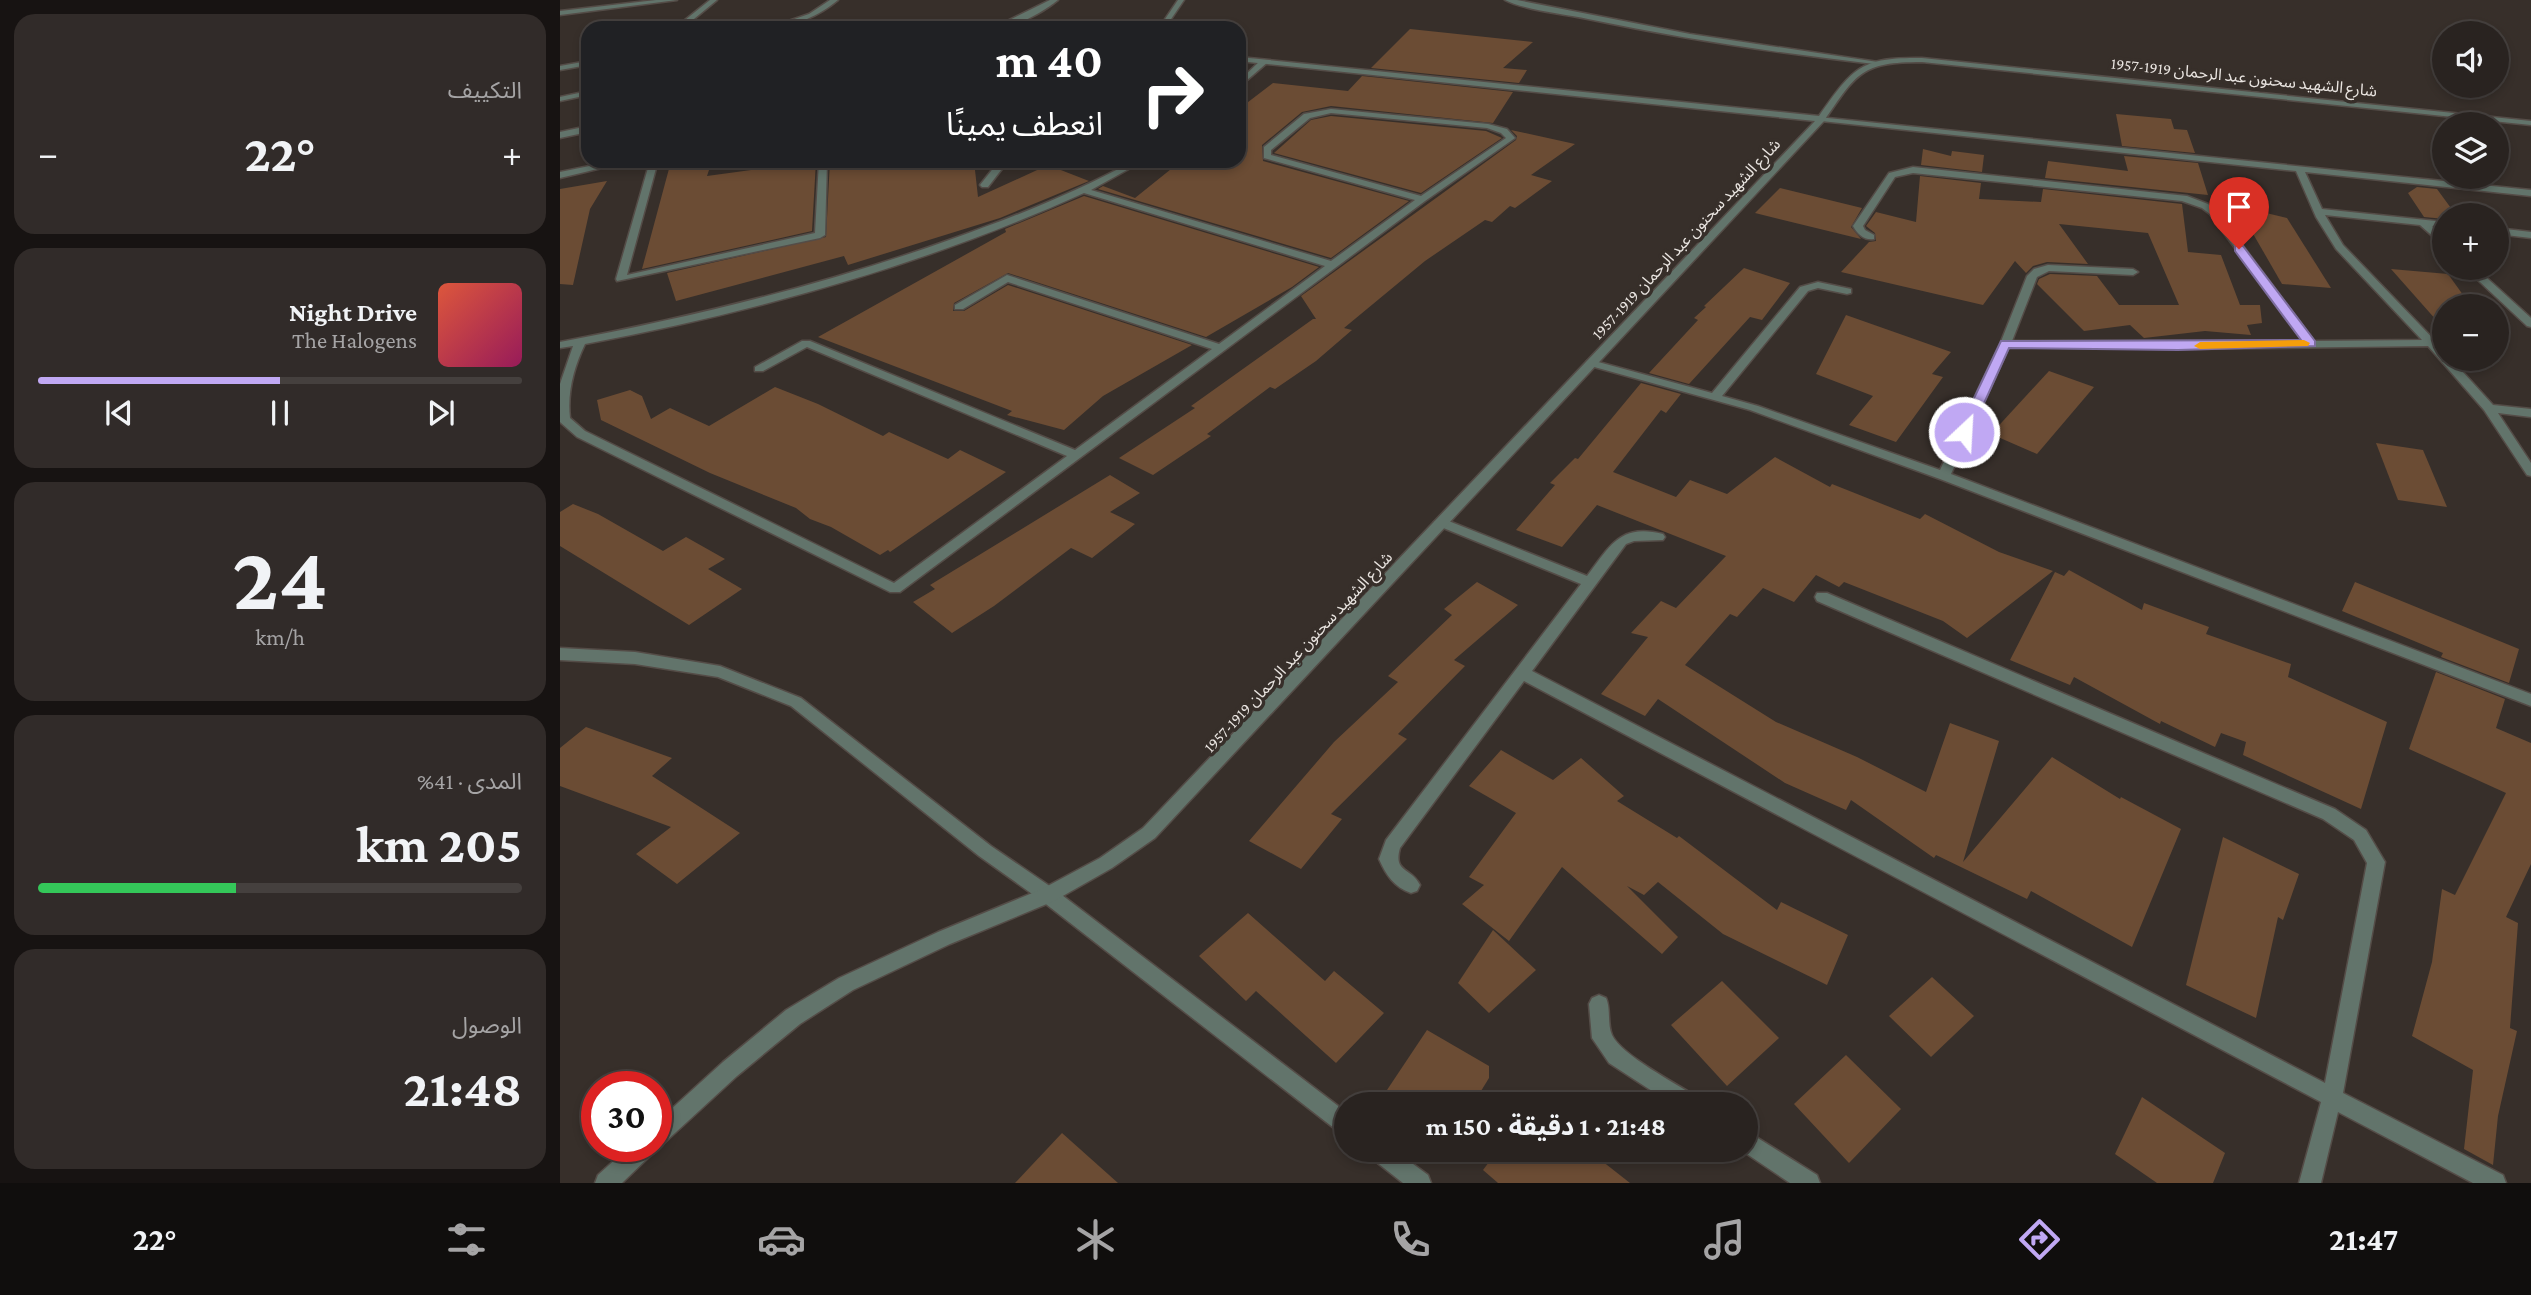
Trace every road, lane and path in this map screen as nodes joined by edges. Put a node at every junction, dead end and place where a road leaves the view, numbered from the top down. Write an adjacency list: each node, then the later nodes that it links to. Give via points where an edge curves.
1 (674, 0): 7 (street)
2 (714, 0): 8 (street)
3 (835, 0): 9 (street)
4 (1055, 0): 10 (street)
5 (1181, 0): 11 (street)
6 (1508, 0): 14 (street, via 1651,29)
7 (560, 13)
8 (688, 21)
9 (793, 21)
10 (1013, 21)
11 (1166, 21)
12 (1246, 60): 13 (street)
13 (1264, 62): 17 (street); 20 (street)
14 (1874, 62): 20 (street, شارع الشهيد سحنون عبد الرحمان 1919-1957, via 1856,70); 21 (street, شارع الشهيد سحنون عبد الرحمان 1919-1957, via 1922,60)
15 (581, 64): 16 (street)
16 (560, 68)
17 (1246, 79)
18 (581, 94): 19 (street)
19 (560, 99)
20 (1821, 119): 29 (street); 54 (street, شارع الشهيد سحنون عبد الرحمان 1919-1957)
21 (2531, 122)
22 (581, 130): 23 (street)
23 (560, 135)
24 (594, 168): 30 (street)
25 (652, 168): 26 (street, via 621,279 820,235)
26 (823, 168)
27 (998, 168): 31 (street)
28 (1125, 168): 32 (street)
29 (2299, 168): 33 (street); 35 (street)
30 (560, 175)
31 (985, 185)
32 (1083, 190): 42 (street); 48 (street, via 932,250 842,279)
33 (2531, 192)
34 (1422, 199): 34 (street, via 1511,138 1488,127 1331,111 1307,116 1267,149 1267,156 1277,160); 42 (street)
35 (2318, 211): 36 (street); 50 (street, via 2339,247)
36 (2422, 222): 37 (street); 38 (street)
37 (2432, 223)
38 (2432, 232)
39 (2509, 232): 40 (street)
40 (2531, 235)
41 (1871, 237): 49 (street, via 1858,226 1892,175 1900,171 2184,198 2213,212)
42 (1333, 265): 53 (street)
43 (2133, 272): 51 (street, via 2038,271)
44 (2483, 280): 47 (street)
45 (1847, 291): 57 (street, via 1818,285 1804,289)
46 (960, 307): 53 (street, via 1007,278)
47 (2531, 324)
48 (580, 342): 52 (street); 60 (street, via 563,379 560,399 565,419 581,434 895,589)
49 (2310, 343): 50 (street); 51 (street)
50 (2430, 343)
51 (2005, 344): 62 (street)
52 (560, 345)
53 (1221, 348): 60 (street)
54 (1591, 363): 57 (street); 63 (street, شارع الشهيد سحنون عبد الرحمان 1919-1957)
55 (759, 369): 60 (street, via 806,343)
56 (2456, 371): 58 (street)
57 (1716, 397): 62 (street)
58 (2488, 408): 59 (street); 61 (street)
59 (2531, 413)
60 (1076, 455)
61 (2531, 472)
62 (1944, 476): 69 (street)
63 (1441, 522): 65 (street); 71 (street, شارع الشهيد سحنون عبد الرحمان 1919-1957, via 1149,833)
64 (1658, 537): 65 (street, via 1632,536 1620,541)
65 (1589, 582): 68 (street)
66 (1822, 597): 74 (street, via 2329,814 2360,835 2376,862)
67 (560, 654): 71 (street, via 635,658 720,672 796,702)
68 (1521, 672): 70 (street, via 1392,845 1388,859 1393,871); 74 (street)
69 (2531, 699)
70 (1411, 885)
71 (1048, 895): 75 (street); 76 (street, شارع الشهيد سحنون عبد الرحمان 1919-1957, via 846,984 793,1017)
72 (1599, 1004): 73 (street, via 1602,1038 1616,1055)
73 (1672, 1092)
74 (2332, 1097): 83 (street); 84 (street)
75 (1334, 1116)
76 (672, 1122)
77 (1758, 1149): 82 (street)
78 (629, 1162): 80 (street)
79 (1393, 1162): 81 (street)
80 (606, 1183)
81 (1420, 1183)
82 (1809, 1183)
83 (2311, 1183)
84 (2495, 1183)

